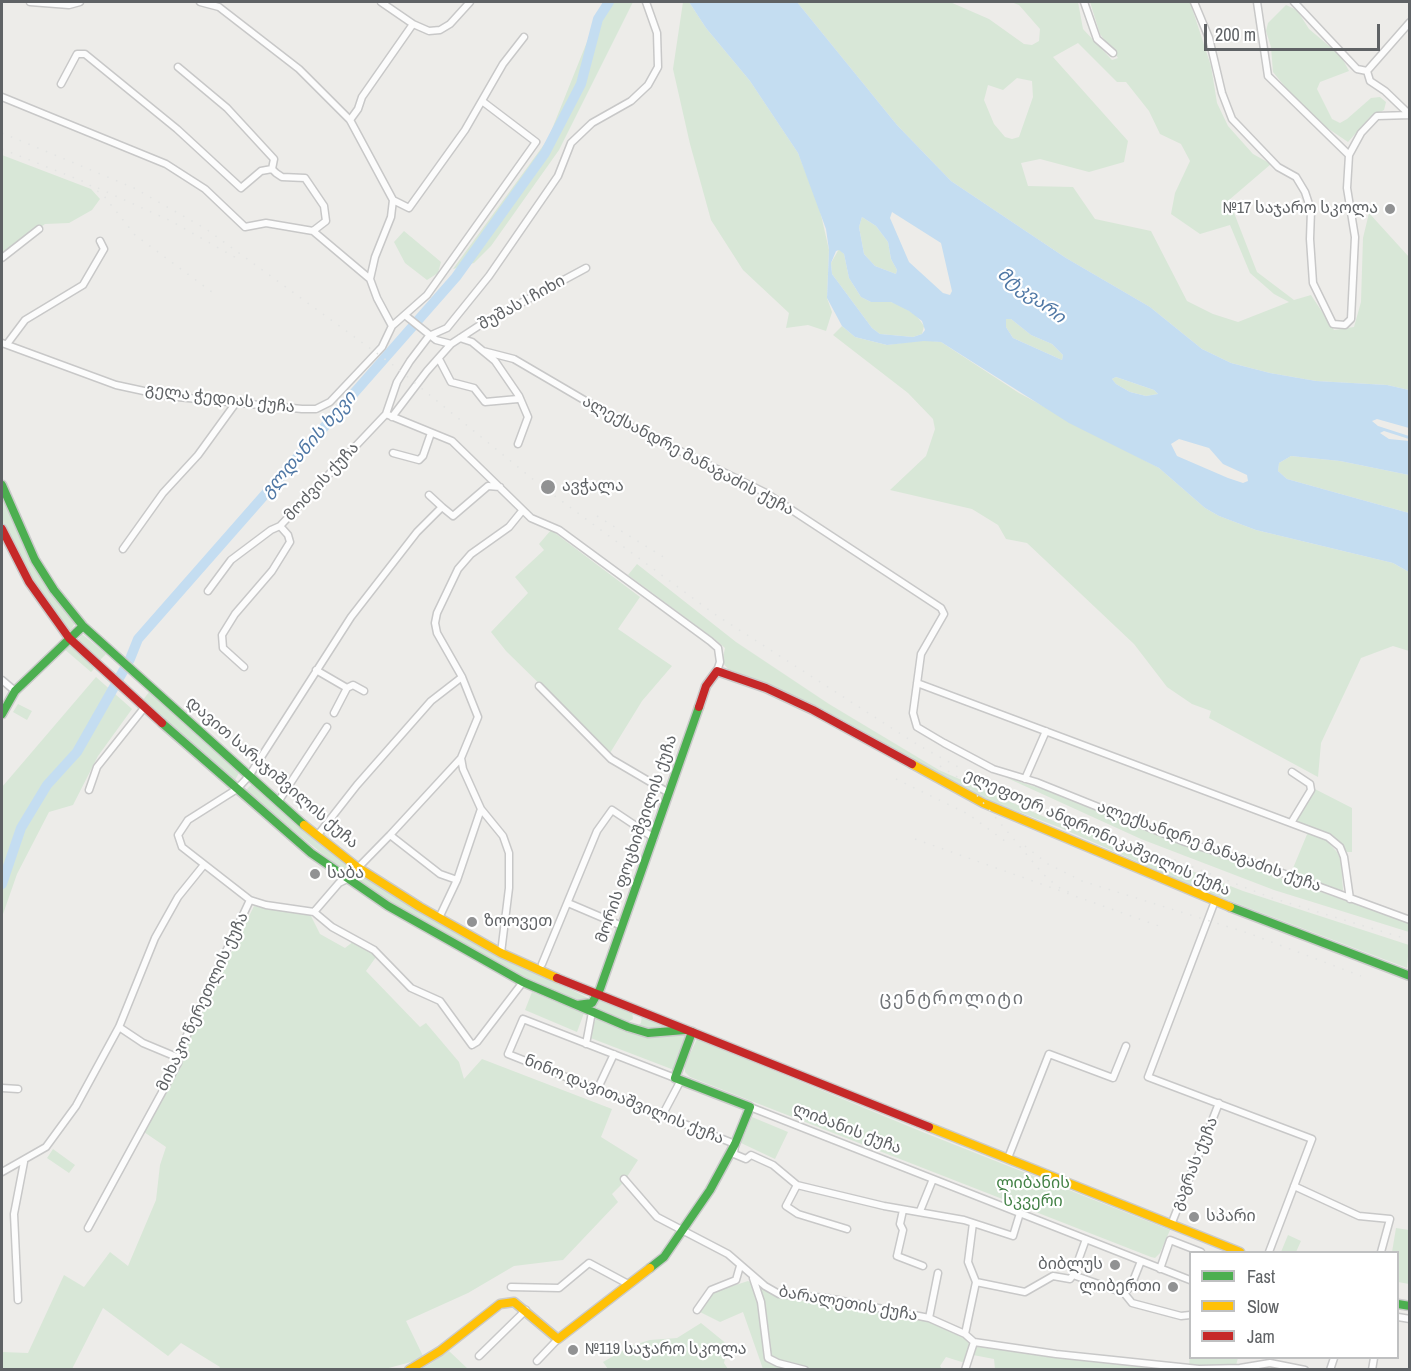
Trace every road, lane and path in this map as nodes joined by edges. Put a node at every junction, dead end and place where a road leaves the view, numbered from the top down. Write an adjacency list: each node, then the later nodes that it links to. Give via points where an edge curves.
1 (30, 2): 2 (street)
2 (80, 2)
3 (200, 2): 21 (street, via 219,8 299,69)
4 (381, 2): 12 (street)
5 (470, 2): 12 (street, via 440,30 429,31)
6 (646, 2): 33 (street, via 657,33 658,66 648,85 631,101 592,123 571,143 558,176 489,276 447,328)
7 (1084, 2): 14 (street, via 1097,39)
8 (1194, 2): 22 (street, via 1209,38 1232,119 1278,167 1296,177 1305,192 1311,210 1313,283 1337,325 1345,325 1352,311 1355,237 1346,177)
9 (1257, 2): 22 (street, via 1268,76)
10 (1294, 2): 16 (street, via 1357,69)
11 (1410, 22): 16 (street)
12 (413, 24): 21 (street)
13 (524, 37): 19 (street, via 491,81)
14 (1113, 53)
15 (178, 67): 23 (street, via 227,108 274,159)
16 (1367, 71): 20 (street, via 1370,81)
17 (60, 84): 23 (street, via 78,54 85,54 177,129 241,188 261,171)
18 (2, 97): 26 (street, via 166,164 205,189 245,227 266,224)
19 (482, 101): 24 (street, via 409,208); 31 (street, გელა ჭედიას ქუჩა, via 536,142)
20 (1410, 115): 22 (street, via 1377,116)
21 (350, 120): 24 (street)
22 (1349, 155)
23 (272, 169): 26 (street, via 282,177 305,178 324,206 326,221)
24 (393, 200): 30 (street)
25 (39, 229): 28 (street)
26 (313, 231): 30 (street)
27 (100, 241): 35 (street, via 104,249 83,285 25,320)
28 (2, 258)
29 (586, 268): 34 (street, შუშას I ჩიხი)
30 (370, 279): 32 (street)
31 (408, 318): 32 (street, გელა ჭედიას ქუჩა); 33 (street)
32 (392, 326): 40 (street, გელა ჭედიას ქუჩა, via 382,347 330,402 316,409)
33 (427, 335): 36 (street); 41 (street, via 397,382)
34 (460, 338): 36 (street, შუშას I ჩიხი); 37 (street)
35 (4, 343): 40 (street, გელა ჭედიას ქუჩა, via 116,385)
36 (451, 345): 38 (street, შუშას I ჩიხი)
37 (483, 351): 39 (street, via 505,372); 61 (street, ალექსანდრე მანაგაძის ქუჩა, via 514,359 626,424 766,493 941,608 944,614 921,654)
38 (439, 359): 39 (street, via 451,382 474,388 484,402); 41 (street, მოძვის ქუჩა)
39 (519, 396): 43 (street, via 528,417)
40 (235, 404): 52 (street)
41 (389, 416): 42 (street); 50 (street, მოძვის ქუჩა)
42 (431, 433): 44 (street, via 418,460); 46 (street, via 452,441)
43 (518, 444)
44 (393, 453)
45 (2, 485): 54 (main road, via 35,560)
46 (500, 487): 48 (street, via 488,486 453,516); 49 (street)
47 (429, 495): 48 (street)
48 (442, 507): 57 (street, via 417,532 351,617)
49 (522, 511): 58 (street, via 559,530 710,641 717,648); 59 (street, via 509,527 471,554 458,569 437,613 437,633)
50 (280, 526): 53 (street, via 231,560); 56 (street, მოძვის ქუჩა, via 290,542 222,634 223,648)
51 (2, 529): 55 (main road, via 28,582)
52 (123, 549)
53 (208, 591)
54 (83, 626): 55 (main road); 73 (main road, დავით სარაჯიშვილის ქუჩა)
55 (69, 638): 64 (main road); 66 (main road, დავით სარაჯიშვილის ქუჩა)
56 (244, 667)
57 (316, 670): 63 (street); 73 (street)
58 (717, 671): 77 (main road, მორის ფოცხიშვილის ქუჩა, via 706,686); 90 (main road, ელეფთერ ანდრონიკაშვილის ქუჩა, via 813,710 983,803)
59 (462, 677): 71 (street, via 478,717); 81 (street, via 431,700)
60 (2, 680): 64 (street)
61 (917, 682): 70 (street); 74 (street, ალექსანდრე მანაგაძის ქუჩა, via 913,713 917,727 993,769)
62 (539, 686): 77 (street, via 611,759)
63 (347, 688): 65 (street, via 353,685); 67 (street)
64 (15, 691): 68 (main road)
65 (364, 691)
66 (141, 705): 75 (main road, დავით სარაჯიშვილის ქუჩა); 76 (street, via 97,767)
67 (334, 712)
68 (2, 714)
69 (327, 727): 78 (street)
70 (1046, 731): 74 (street); 80 (street)
71 (461, 758): 79 (street); 82 (street)
72 (1292, 772): 80 (street, via 1310,784 1311,790)
73 (249, 776): 75 (street); 78 (main road, დავით სარაჯიშვილის ქუჩა)
74 (1025, 778): 88 (street, ალექსანდრე მანაგაძის ქუჩა, via 1185,842)
75 (237, 789): 84 (street, via 188,820 179,831 182,847); 86 (main road, დავით სარაჯიშვილის ქუჩა, via 304,848)
76 (89, 790)
77 (669, 793): 83 (main road, მორის ფოცხიშვილის ქუჩა)
78 (278, 802): 81 (main road, დავით სარაჯიშვილის ქუჩა)
79 (481, 809): 87 (street); 96 (street, via 503,836 509,853)
80 (1291, 823): 88 (street, via 1328,837 1340,847)
81 (317, 836): 85 (main road, დავით სარაჯიშვილის ქუჩა)
82 (390, 836): 85 (street); 87 (street, via 440,874)
83 (654, 838): 91 (street, via 612,810 597,831); 95 (main road, მორის ფოცხიშვილის ქუჩა)
84 (203, 866): 89 (street); 105 (street, via 178,897 155,938)
85 (357, 867): 86 (street); 93 (main road, დავით სარაჯიშვილის ქუჩა)
86 (347, 879): 92 (street); 99 (main road, დავით სარაჯიშვილის ქუჩა, via 448,942)
87 (457, 880): 93 (street)
88 (1350, 899): 94 (street, ალექსანდრე მანაგაძის ქუჩა)
89 (250, 900): 92 (street, მიხაკო წერეთლის ქუჩა); 111 (street, მიხაკო წერეთლის ქუჩა)
90 (1215, 901): 98 (main road, ელეფთერ ანდრონიკაშვილის ქუჩა); 116 (street, გაგრას ქუჩა, via 1148,1077)
91 (568, 903): 95 (street); 97 (street)
92 (314, 912): 99 (street, via 332,927 374,950 411,988 440,1001 472,1045)
93 (439, 918): 96 (main road, დავით სარაჯიშვილის ქუჩა)
94 (1410, 920)
95 (622, 926): 100 (main road, მორის ფოცხიშვილის ქუჩა)
96 (501, 953): 100 (main road, დავით სარაჯიშვილის ქუჩა)
97 (542, 964)
98 (1410, 976)
99 (523, 982): 101 (main road, დავით სარაჯიშვილის ქუჩა)
100 (598, 994): 101 (main road, via 588,1006); 102 (main road, ლიბანის ქუჩა)
101 (577, 1005): 103 (main road, ლიბანის ქუჩა)
102 (635, 1009): 106 (main road, via 639,1021); 107 (main road, ლიბანის ქუჩა)
103 (591, 1012): 106 (main road, ლიბანის ქუჩა); 108 (street)
104 (523, 1019): 108 (street, ლიბანის ქუჩა); 115 (street, ნინო დავითაშვილის ქუჩა, via 508,1054)
105 (119, 1027): 111 (street, via 143,1043); 121 (street, via 63,1126 46,1147)
106 (628, 1027): 107 (main road, ლიბანის ქუჩა, via 648,1033)
107 (689, 1031): 112 (main road); 120 (main road, ლიბანის ქუჩა)
108 (586, 1044): 110 (street, ლიბანის ქუჩა)
109 (1126, 1046): 120 (street, via 1113,1078 1048,1054)
110 (614, 1054): 112 (street, ლიბანის ქუჩა); 115 (street)
111 (179, 1058): 132 (street, მიხაკო წერეთლის ქუჩა)
112 (678, 1079): 117 (main road, ლიბანის ქუჩა); 118 (street)
113 (2, 1088): 114 (street)
114 (18, 1089)
115 (598, 1089): 118 (street, ნინო დავითაშვილის ქუჩა)
116 (1219, 1104): 126 (street, გაგრას ქუჩა, via 1312,1139); 131 (street, გაგრას ქუჩა)
117 (750, 1107): 119 (main road); 124 (street, ლიბანის ქუჩა)
118 (663, 1114): 119 (street, ნინო დავითაშვილის ქუჩა)
119 (735, 1144): 125 (street, ნინო დავითაშვილის ქუჩა, via 734,1154 746,1159 751,1155 777,1167); 134 (main road)
120 (1008, 1158): 131 (main road, ლიბანის ქუჩა)
121 (24, 1162): 122 (street); 152 (street, via 14,1214)
122 (2, 1172)
123 (624, 1179): 134 (street, ბარალეთის ქუჩა, via 657,1217)
124 (933, 1179): 128 (street); 129 (street, ლიბანის ქუჩა)
125 (797, 1185): 127 (street, ნინო დავითაშვილის ქუჩა); 133 (street, via 786,1206 798,1214)
126 (1294, 1186): 138 (street, გაგრას ქუჩა); 139 (street, via 1359,1216 1390,1219)
127 (903, 1210): 128 (street, ნინო დავითაშვილის ქუჩა); 142 (street, via 897,1256)
128 (920, 1211): 130 (street, ნინო დავითაშვილის ქუჩა)
129 (1020, 1214): 130 (street, ნინო დავითაშვილის ქუჩა, via 1013,1236); 135 (street, ლიბანის ქუჩა)
130 (973, 1223): 148 (street, via 968,1262)
131 (1171, 1224): 136 (main road, ლიბანის ქუჩა)
132 (88, 1227)
133 (847, 1229)
134 (682, 1231): 141 (street, ბარალეთის ქუჩა, via 728,1254); 149 (main road, via 664,1257)
135 (1086, 1239): 140 (street, ლიბანის ქუჩა); 145 (street)
136 (1227, 1250)
137 (1198, 1251): 143 (street, via 1170,1240)
138 (1269, 1251)
139 (1381, 1251)
140 (1141, 1261): 143 (street, ლიბანის ქუჩა); 151 (street)
141 (740, 1266): 146 (street, ბარალეთის ქუჩა); 154 (street, via 736,1280 711,1290)
142 (923, 1266)
143 (1160, 1269): 147 (street, ლიბანის ქუჩა)
144 (938, 1273): 156 (street)
145 (1073, 1275): 148 (street, via 1070,1279 1053,1276 1025,1292); 151 (street)
146 (752, 1276): 156 (street, ბარალეთის ქუჩა, via 779,1294 828,1298); 163 (street, via 761,1302 768,1358)
147 (1189, 1279)
148 (976, 1282): 157 (street)
149 (628, 1284): 150 (street, via 589,1263 559,1288); 158 (main road)
150 (511, 1287)
151 (1125, 1293): 155 (street, via 1132,1304)
152 (18, 1300)
153 (526, 1310): 158 (main road); 160 (street); 162 (main road, via 514,1302 500,1304 440,1351)
154 (697, 1310)
155 (1189, 1315)
156 (929, 1318): 157 (street, ბარალეთის ქუჩა)
157 (965, 1334): 159 (street, ბარალეთის ქუჩა)
158 (558, 1340): 161 (street)
159 (974, 1342): 164 (street); 165 (street, via 1110,1362 1199,1369 1270,1363)
160 (479, 1356)
161 (537, 1361)
162 (408, 1370)
163 (806, 1370)
164 (966, 1370)
165 (1305, 1370)

